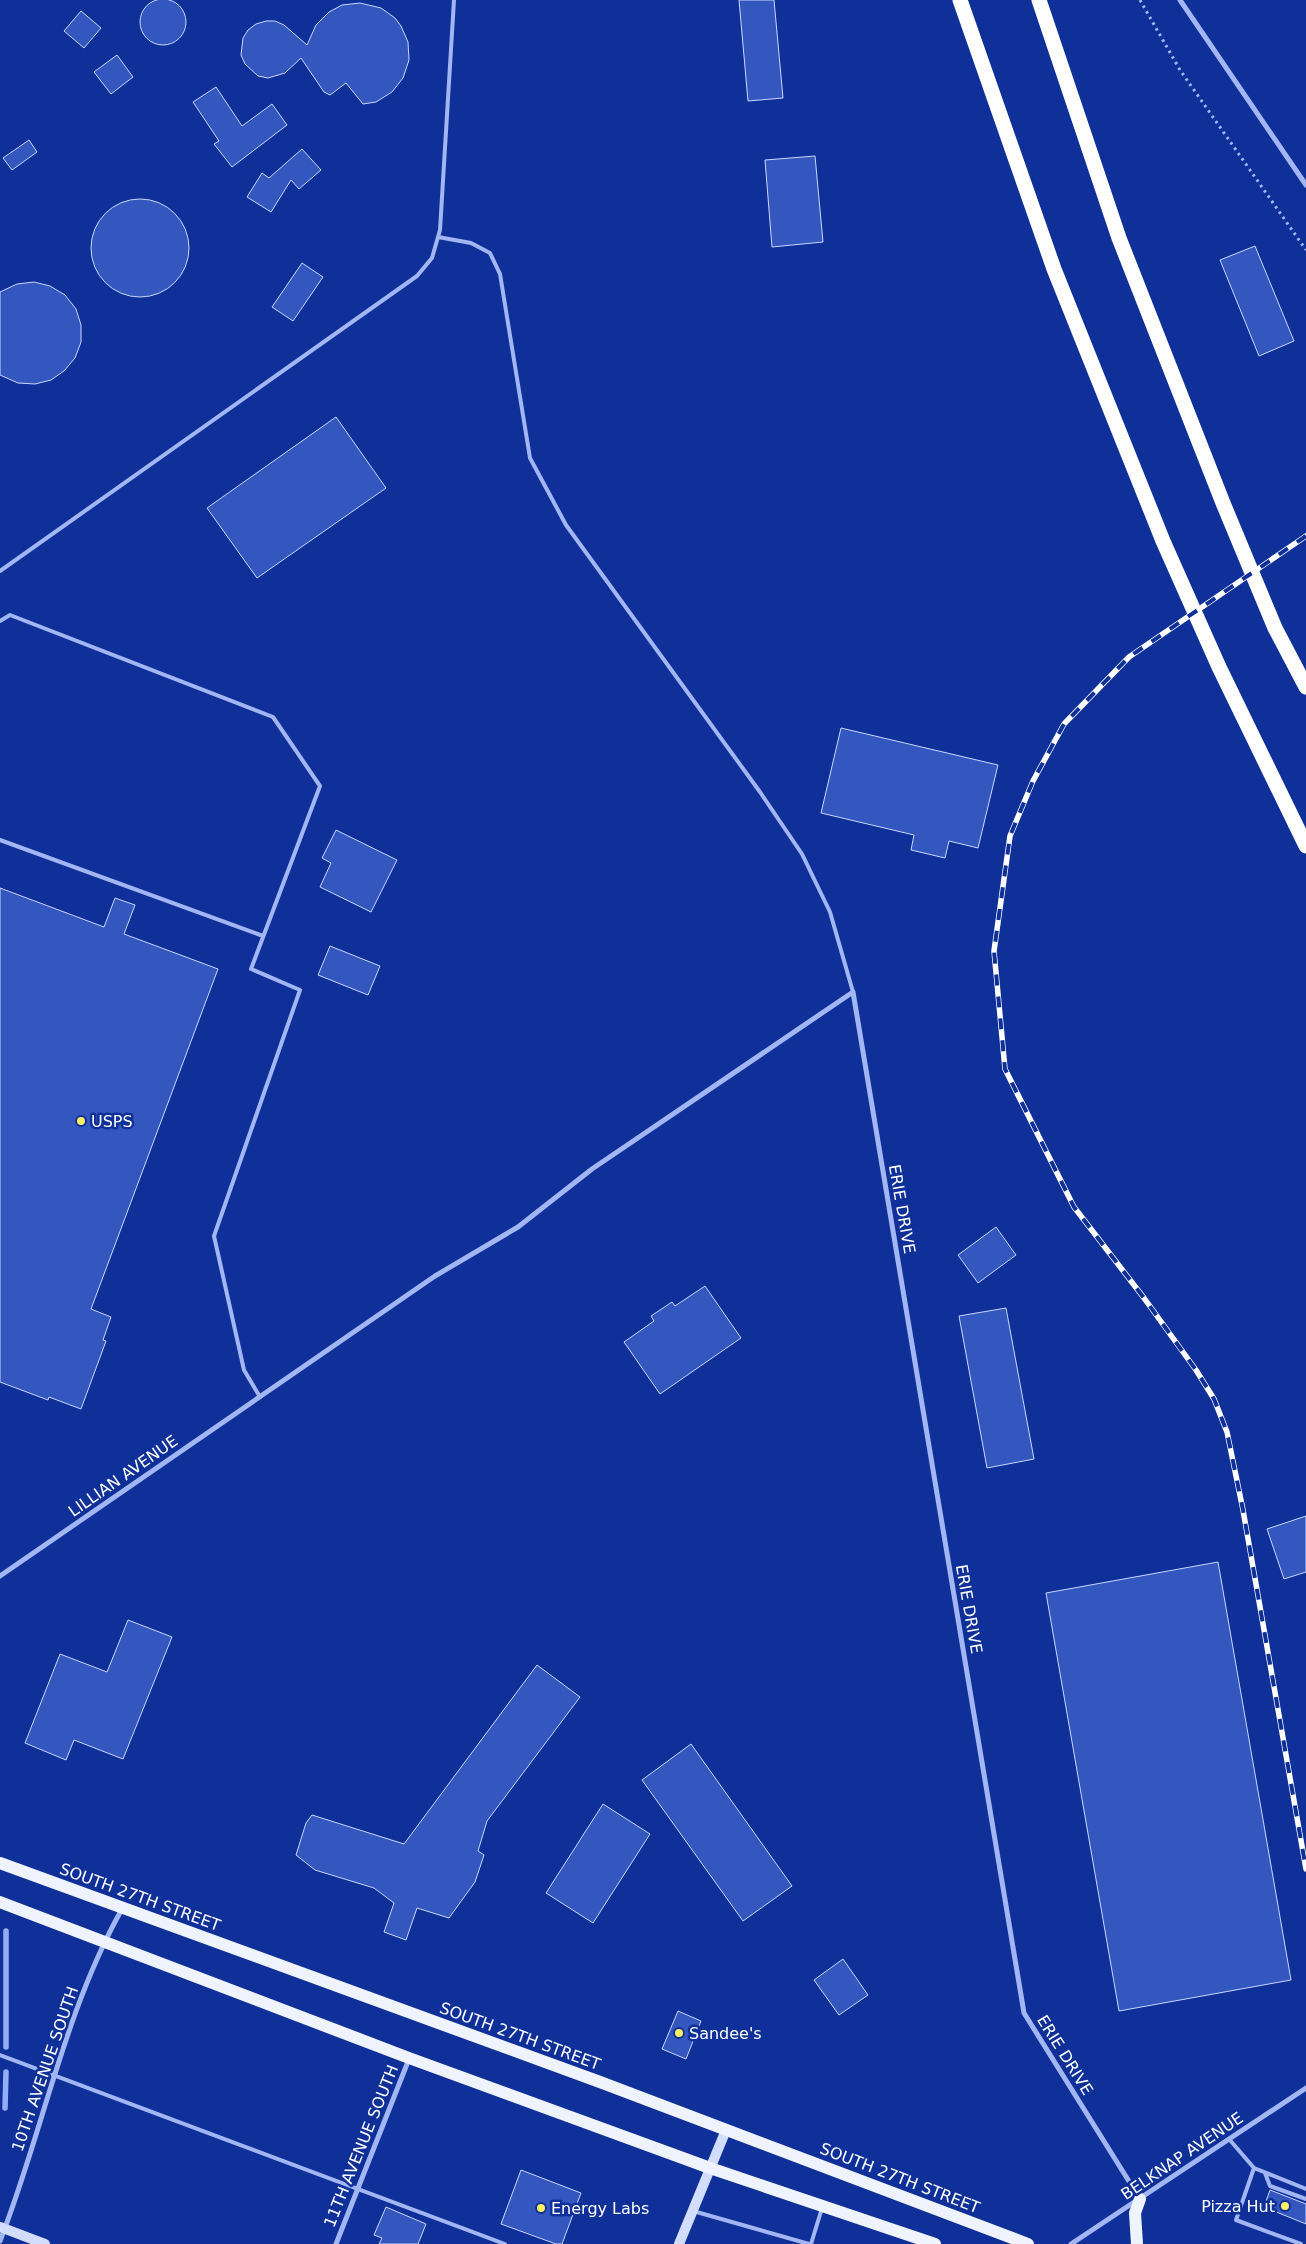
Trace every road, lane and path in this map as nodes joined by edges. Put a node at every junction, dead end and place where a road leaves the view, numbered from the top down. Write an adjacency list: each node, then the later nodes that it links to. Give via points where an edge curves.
1 (454, 0): 7 (lane)
2 (960, 0): 13 (highway, via 1054,269 1163,540 1219,667)
3 (1039, 0): 11 (highway, via 1119,238 1275,628)
4 (1140, 0): 8 (path, via 1180,70)
5 (1180, 0): 6 (street)
6 (1306, 185)
7 (438, 237): 9 (lane, via 432,258 417,276); 15 (lane, via 470,243 490,253 500,274 530,458 566,525 802,854 830,912)
8 (1306, 250)
9 (0, 571)
10 (0, 622): 14 (lane, via 10,615 273,717 320,786)
11 (1306, 687)
12 (0, 840): 14 (lane)
13 (1306, 846)
14 (263, 936): 16 (lane, via 251,969 300,990 214,1236 244,1370)
15 (853, 992): 16 (street, LILLIAN AVENUE, via 592,1169 518,1227 435,1276); 33 (street, ERIE DRIVE, via 1024,2013)
16 (260, 1397): 17 (street, LILLIAN AVENUE)
17 (0, 1576)
18 (0, 1863): 20 (main road, SOUTH 27TH STREET)
19 (0, 1902): 21 (main road)
20 (122, 1908): 21 (street, 10TH AVENUE SOUTH); 26 (main road, SOUTH 27TH STREET)
21 (104, 1941): 23 (main road); 24 (street, 10TH AVENUE SOUTH)
22 (0, 2054): 24 (lane)
23 (410, 2058): 28 (main road); 32 (street, 11TH AVENUE SOUTH)
24 (54, 2074): 32 (lane); 37 (street, 10TH AVENUE SOUTH)
25 (1306, 2088): 27 (street, BELKNAP AVENUE)
26 (726, 2130): 28 (main road); 47 (main road, SOUTH 27TH STREET)
27 (1229, 2139): 29 (lane); 33 (street, BELKNAP AVENUE)
28 (710, 2168): 35 (main road); 36 (main road)
29 (1254, 2168): 30 (lane); 50 (lane, via 1236,2220)
30 (1264, 2172): 31 (lane); 34 (lane, via 1270,2186)
31 (1306, 2189)
32 (356, 2190): 41 (street, 11TH AVENUE SOUTH); 42 (lane)
33 (1140, 2199): 48 (street, BELKNAP AVENUE); 49 (main road, via 1135,2213)
34 (1306, 2199)
35 (822, 2206): 38 (main road); 44 (lane)
36 (693, 2211): 43 (main road); 44 (lane)
37 (2, 2228): 39 (street, 10TH AVENUE SOUTH); 40 (main road)
38 (912, 2236): 45 (main road); 46 (main road)
39 (0, 2241)
40 (46, 2244)
41 (336, 2244)
42 (505, 2244)
43 (679, 2244)
44 (810, 2244)
45 (923, 2244)
46 (934, 2244)
47 (1028, 2244)
48 (1071, 2244)
49 (1137, 2244)
50 (1302, 2244)

